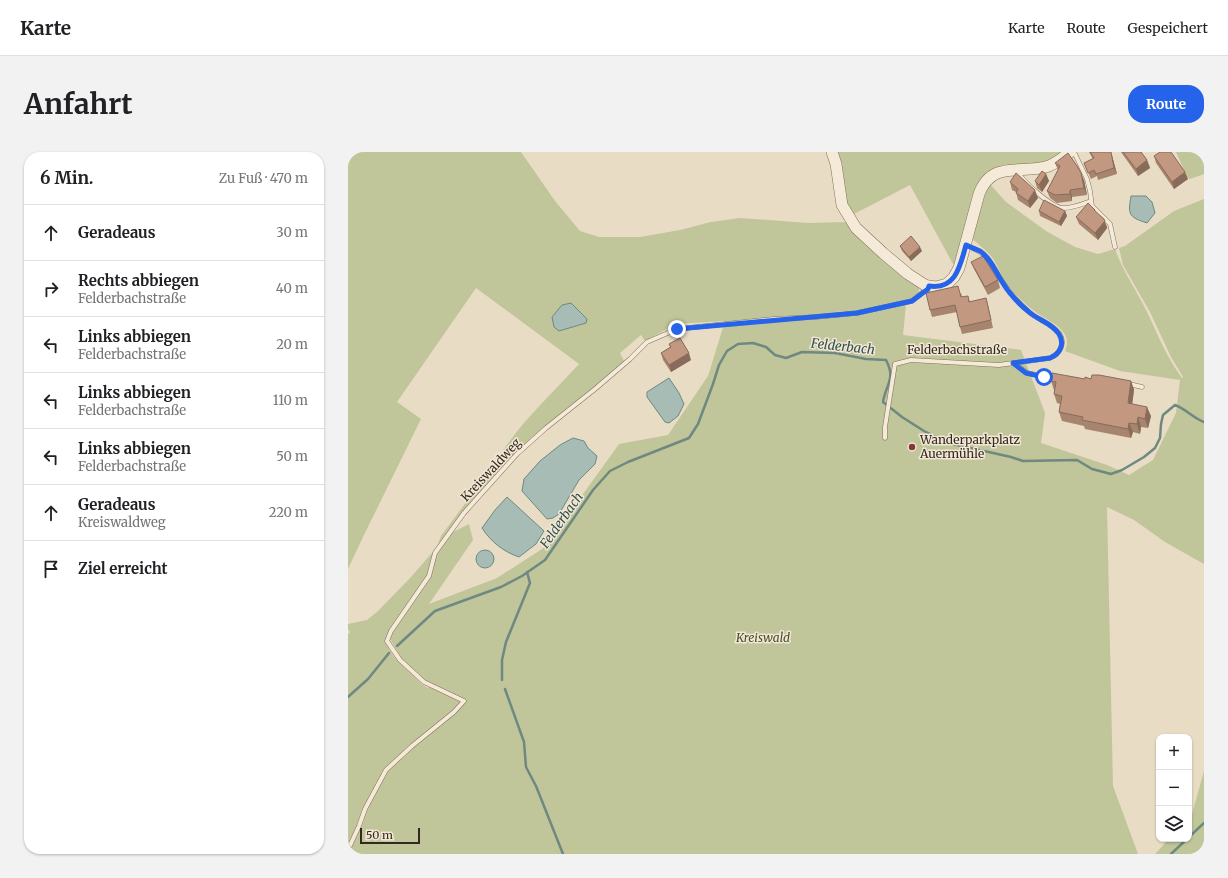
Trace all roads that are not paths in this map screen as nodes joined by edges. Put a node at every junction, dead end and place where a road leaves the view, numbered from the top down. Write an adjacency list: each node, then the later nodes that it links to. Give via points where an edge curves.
1 (832, 152): 8 (street, via 842,205 856,228 908,274)
2 (1070, 152): 4 (street, via 1049,166)
3 (1074, 152): 5 (lane, via 1087,179)
4 (1017, 170): 5 (lane, via 1025,182 1056,207 1074,207); 6 (street, via 992,174 983,184)
5 (1091, 201): 7 (lane, via 1092,206 1110,224)
6 (966, 245): 8 (street, via 951,281 942,286); 9 (lane, Felderbachstraße, via 980,252 991,262 1015,298 1030,313 1049,324 1059,334 1062,343 1056,356)
7 (1115, 247)
8 (929, 286): 14 (lane, Kreiswaldweg, via 912,301 857,313 677,329 660,335 647,342 517,454 448,533 435,553 429,576 391,631 387,641 400,660 424,682 464,701 386,770)
9 (1013, 363): 10 (lane, via 1026,373); 13 (lane, Felderbachstraße, via 999,365 911,360 895,364)
10 (1057, 380)
11 (1121, 383): 12 (lane)
12 (1142, 387)
13 (885, 438)
14 (348, 850)

